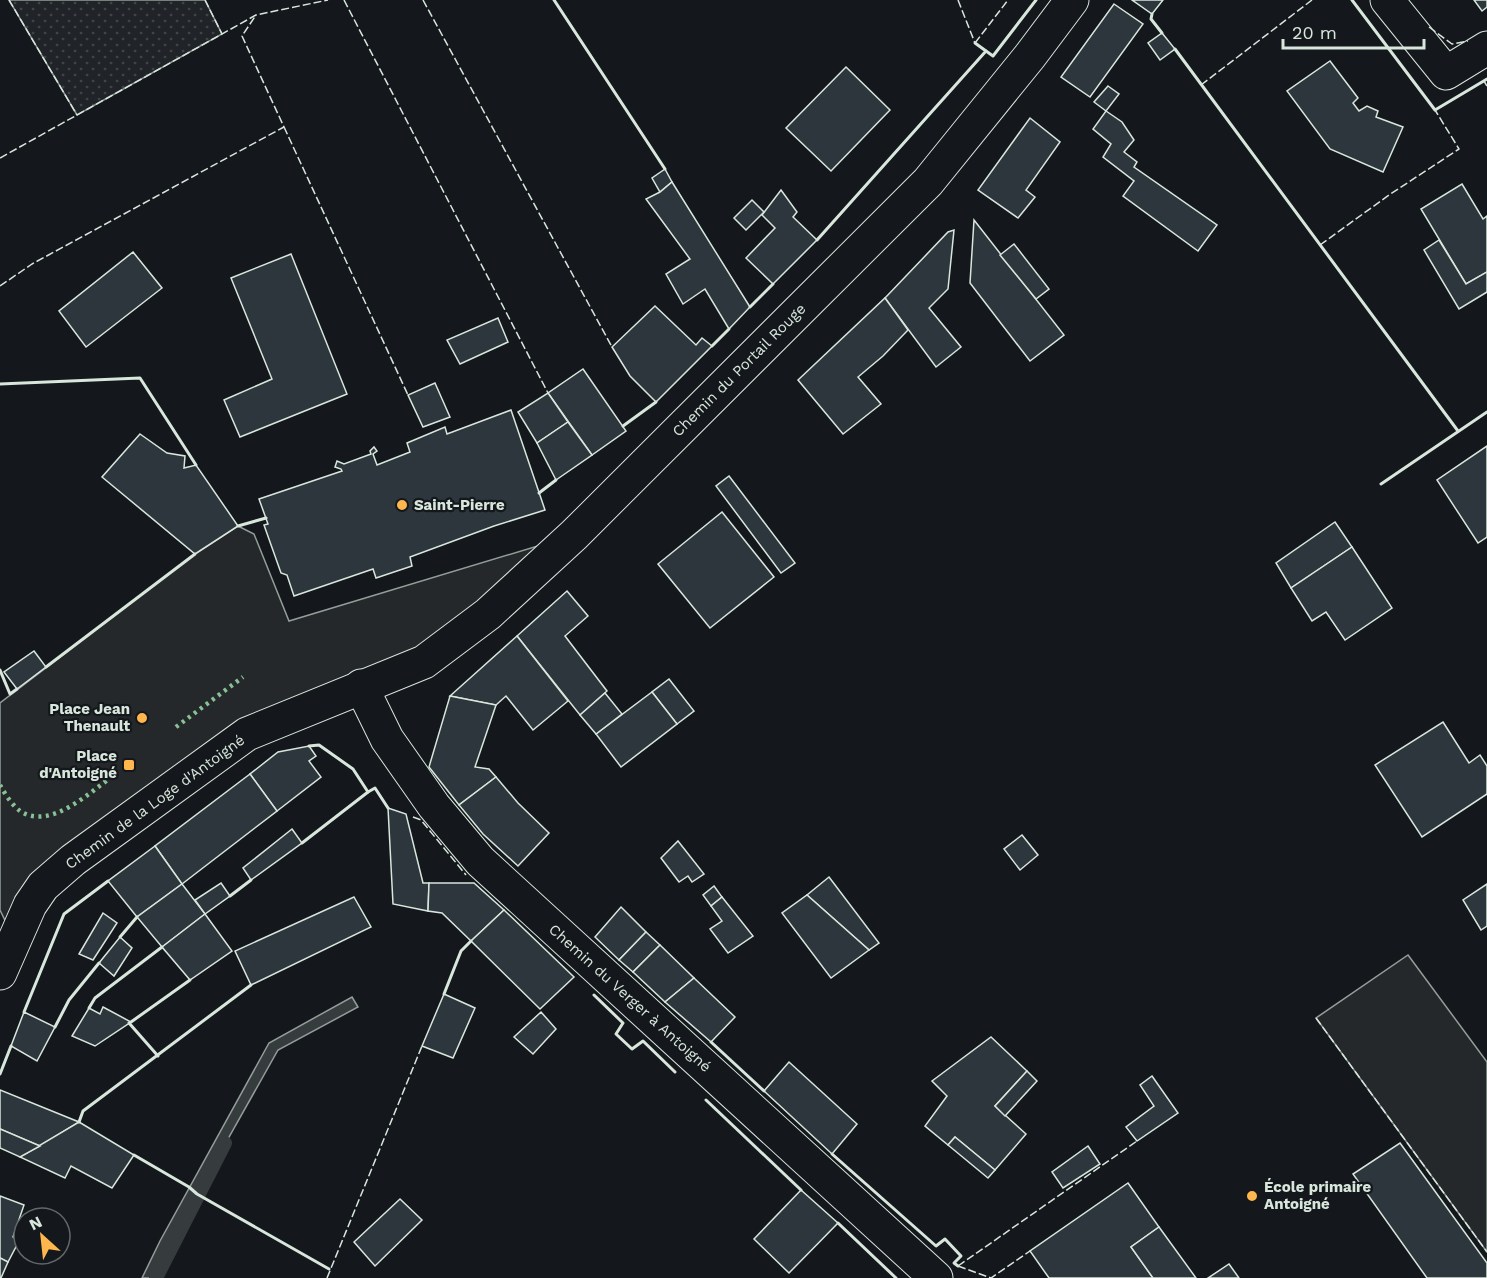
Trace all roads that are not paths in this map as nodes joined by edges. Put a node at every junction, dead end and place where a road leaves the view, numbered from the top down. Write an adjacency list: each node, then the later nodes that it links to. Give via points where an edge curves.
1 (1072, 0): 4 (street, Chemin du Portail Rouge, via 928,182 574,535 488,614 424,662)
2 (1388, 0): 3 (street, via 1446,73)
3 (1487, 48)
4 (361, 686): 6 (street, Chemin de la Loge d'Antoigné, via 247,734 73,860 43,886); 7 (street, Chemin du Verger à Antoigné, via 387,739 434,806 480,861)
5 (0, 910): 6 (street)
6 (5, 957)
7 (936, 1278)

